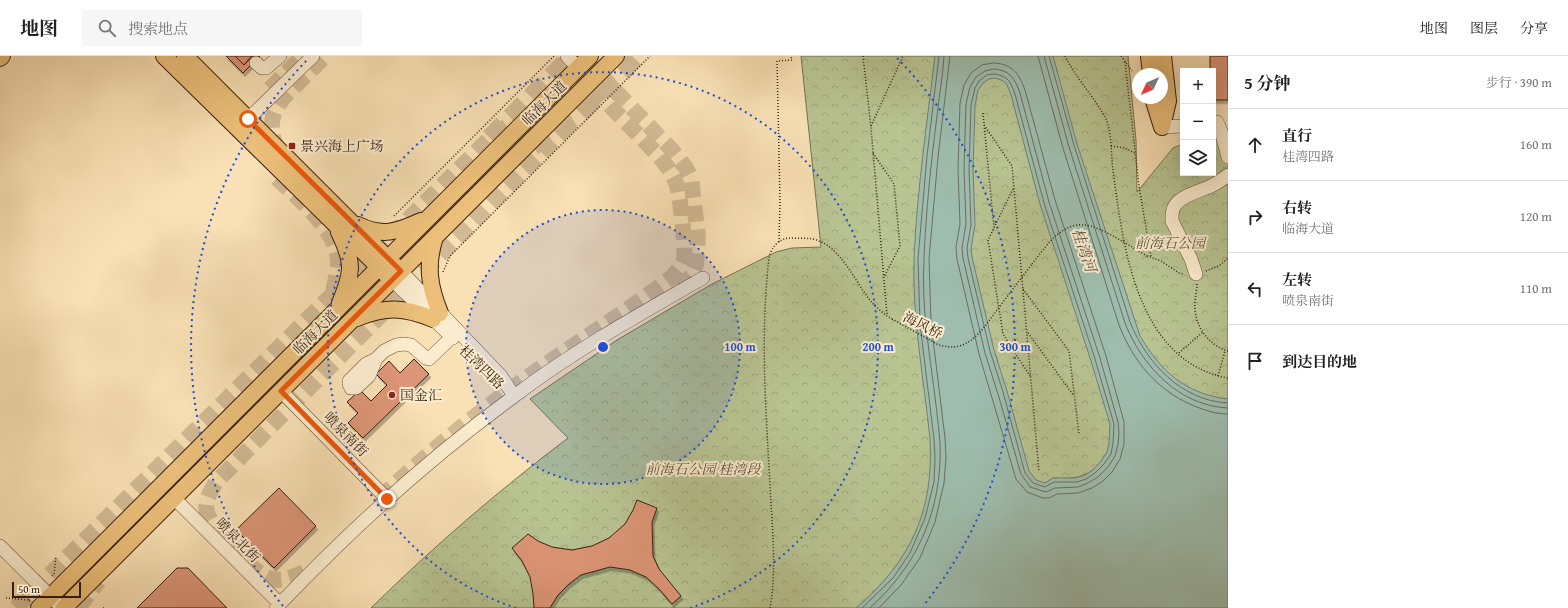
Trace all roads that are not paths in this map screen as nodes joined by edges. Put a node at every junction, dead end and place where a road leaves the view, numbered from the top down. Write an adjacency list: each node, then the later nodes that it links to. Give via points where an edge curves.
1 (164, 56): 21 (main road, 桂湾四路)
2 (185, 56): 14 (main road, 桂湾四路)
3 (280, 56): 10 (street, via 266,68)
4 (312, 56): 14 (street)
5 (567, 56): 11 (street)
6 (590, 56): 11 (main road, 临海大道)
7 (616, 56): 22 (main road, 临海大道)
8 (1149, 56): 12 (main road)
9 (1163, 56): 17 (main road, via 1168,101)
10 (256, 63)
11 (578, 68): 20 (main road, 临海大道)
12 (1150, 68)
13 (1155, 104): 17 (main road)
14 (248, 119): 21 (main road, 桂湾四路)
15 (1219, 122): 18 (street)
16 (1180, 126): 17 (street)
17 (1162, 127)
18 (1228, 157)
19 (1228, 175): 24 (street, via 1178,201 1174,207 1172,221)
20 (430, 217): 21 (main road, via 392,232 370,230); 23 (main road, 临海大道)
21 (341, 220): 23 (main road, 桂湾四路); 27 (main road, via 351,264 350,276)
22 (435, 237): 25 (main road, 临海大道); 28 (main road, via 429,273)
23 (384, 263): 25 (main road, 桂湾四路); 27 (main road, 临海大道)
24 (1196, 274)
25 (396, 276): 28 (street, 桂湾四路); 29 (main road, 临海大道)
26 (703, 278): 33 (street, via 629,321)
27 (336, 311): 37 (main road, 临海大道)
28 (437, 316): 29 (main road, via 395,309 381,310); 30 (street, 桂湾四路); 33 (street, 桂湾四路, via 501,376)
29 (352, 321): 32 (main road, 临海大道)
30 (452, 337): 31 (street, via 429,359 415,347 404,344 388,349); 33 (street, 桂湾四路, via 495,382)
31 (376, 359)
32 (281, 391): 34 (main road, 临海大道); 35 (street, 喷泉南街)
33 (514, 396): 35 (street, via 441,452)
34 (174, 498): 39 (street, 喷泉北街); 40 (main road, 临海大道)
35 (387, 499): 39 (street)
36 (0, 546): 37 (street)
37 (50, 596): 38 (main road, 临海大道); 40 (street)
38 (34, 604)
39 (278, 606)
40 (63, 608)

